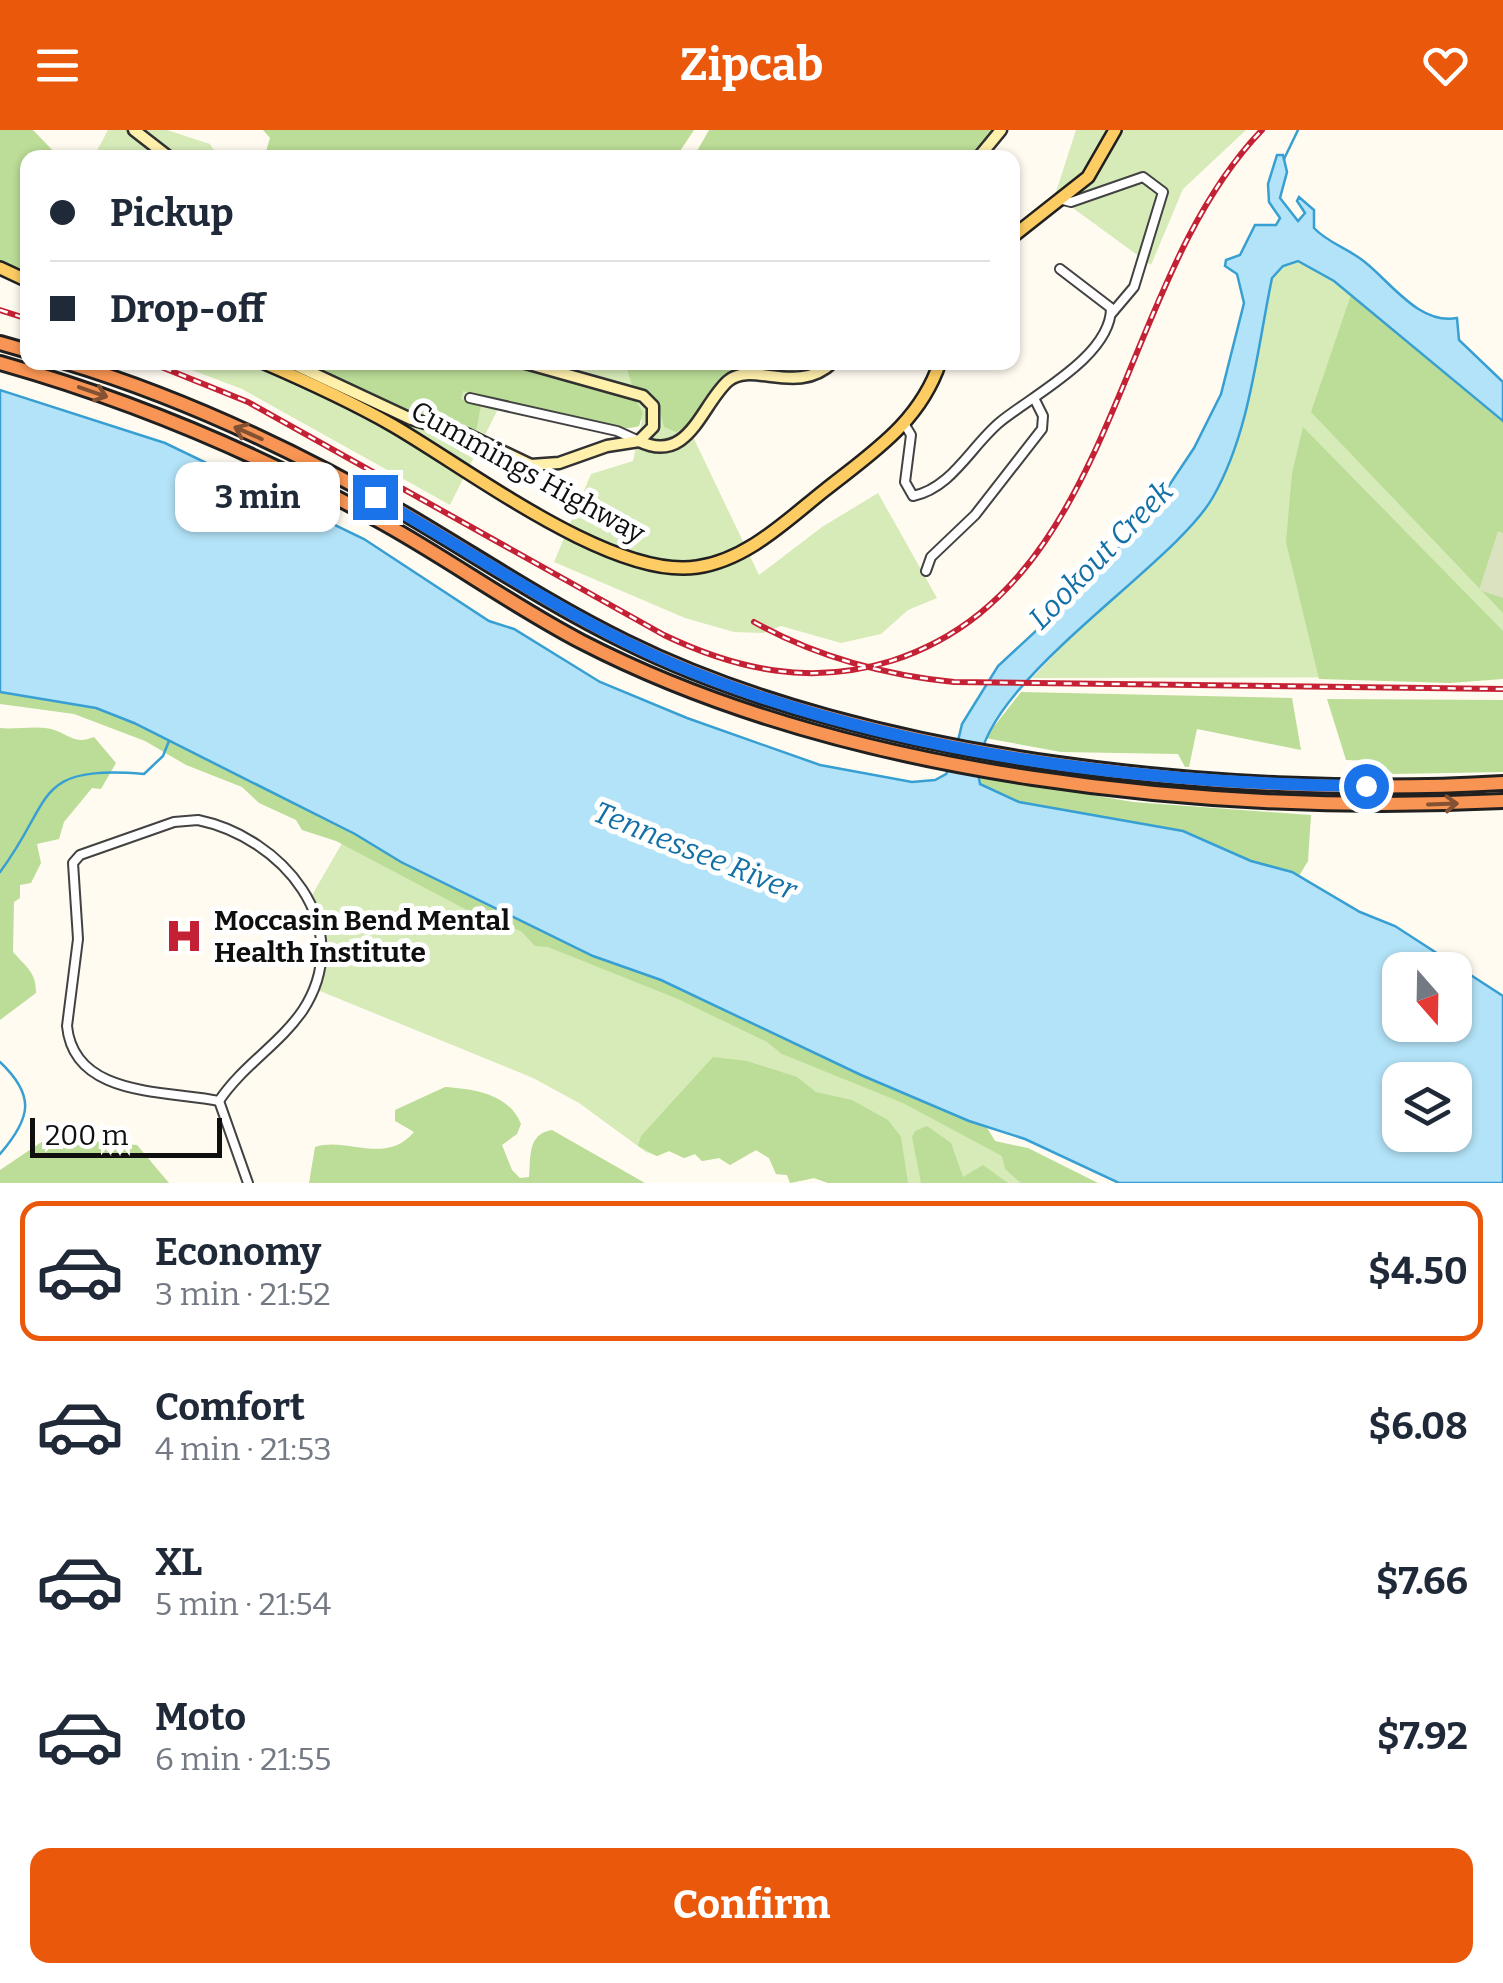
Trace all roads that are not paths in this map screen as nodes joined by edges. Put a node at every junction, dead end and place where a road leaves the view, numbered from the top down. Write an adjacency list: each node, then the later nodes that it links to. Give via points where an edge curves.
1 (134, 130): 4 (main road)
2 (1001, 130): 5 (main road)
3 (1116, 130): 6 (main road, via 1100,160)
4 (160, 150)
5 (985, 150)
6 (1063, 200): 7 (main road); 9 (street, via 1143,177 1163,192 1134,286)
7 (1020, 231)
8 (1060, 268): 9 (street)
9 (1112, 313): 18 (street, via 1093,348)
10 (21, 370): 23 (highway, one-way to 23, via 138,408 262,460 582,641 691,690 798,726 1117,788 1265,802)
11 (87, 370): 22 (highway, one-way to 11, via 1254,783 1128,772 999,753 795,706 672,664 579,619 277,446)
12 (279, 370): 19 (main road, Cummings Highway, via 388,423 596,545 670,569 712,564 750,547)
13 (306, 370): 20 (main road, via 530,465)
14 (550, 370): 20 (main road, via 643,396 656,421)
15 (824, 370): 20 (main road, via 800,380 736,376 678,441)
16 (937, 370): 19 (main road, Cummings Highway)
17 (470, 398): 20 (street)
18 (1034, 398): 19 (street, via 998,424 934,490 913,496 904,482 911,435); 21 (street, via 1042,429)
19 (905, 424)
20 (639, 441)
21 (926, 571)
22 (1503, 783)
23 (1503, 801)
24 (219, 1101): 24 (street, via 305,1007 320,954 307,896 287,866 228,826 174,822 73,863 78,939 68,1034 82,1062 112,1082); 25 (street)
25 (248, 1183)

